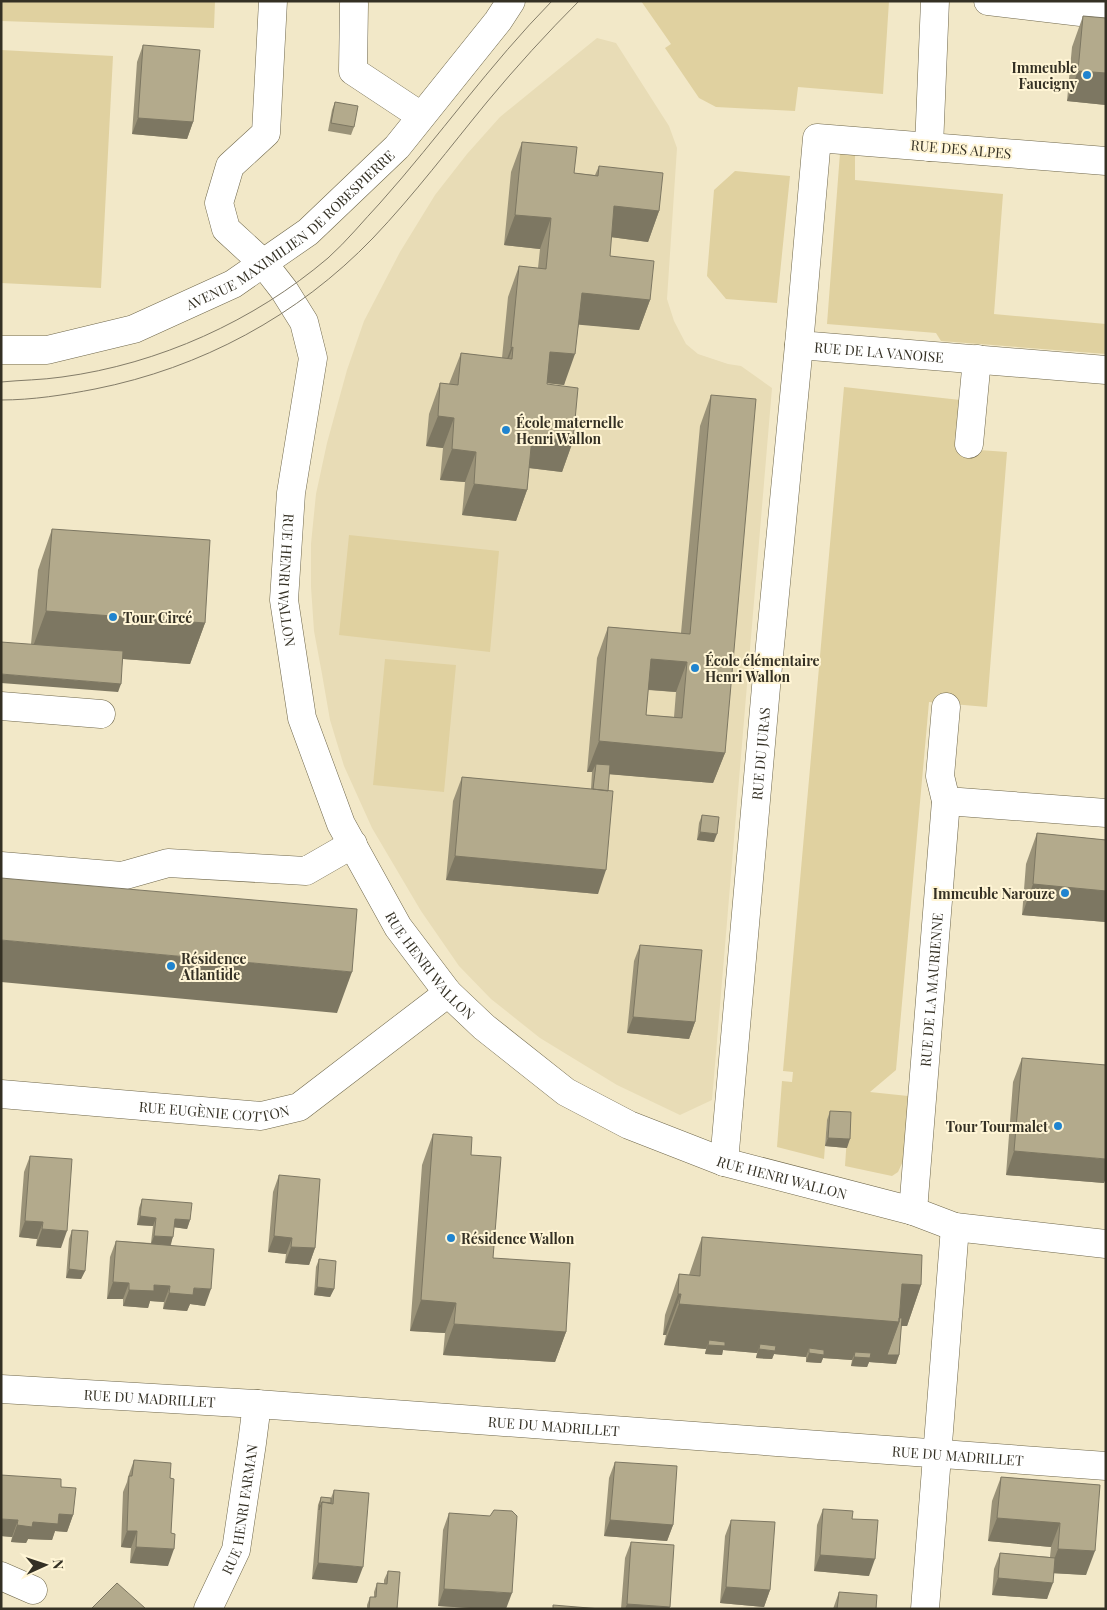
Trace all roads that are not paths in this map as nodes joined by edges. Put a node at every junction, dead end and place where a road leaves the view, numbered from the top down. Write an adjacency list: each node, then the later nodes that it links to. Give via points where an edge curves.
1 (273, 1): 11 (street, RUE HENRI WALLON, via 266,133 230,166 219,203 226,229)
2 (511, 1): 7 (street, AVENUE MAXIMILIEN DE ROBESPIERRE)
3 (935, 1): 9 (street)
4 (988, 1): 6 (street)
5 (354, 4): 7 (street, via 353,71)
6 (1106, 15)
7 (421, 116): 11 (street, AVENUE MAXIMILIEN DE ROBESPIERRE, via 397,147 308,232)
8 (817, 138): 9 (street, RUE DES ALPES); 12 (street, RUE DE LA VANOISE)
9 (929, 146): 10 (street, RUE DES ALPES)
10 (1106, 161)
11 (263, 263): 13 (street, AVENUE MAXIMILIEN DE ROBESPIERRE, via 233,284 134,329 47,350); 22 (street, RUE HENRI WALLON, via 304,322 313,358 290,493 284,600 302,718 341,824)
12 (799, 345): 14 (street, RUE DE LA VANOISE); 26 (street, RUE DU JURAS)
13 (1, 350)
14 (977, 358): 15 (street, RUE DE LA VANOISE); 16 (street)
15 (1106, 370)
16 (970, 444)
17 (1, 706): 19 (street)
18 (946, 707): 20 (street, RUE DE LA MAURIENNE, via 940,776)
19 (101, 714)
20 (946, 801): 21 (street); 27 (street, RUE DE LA MAURIENNE)
21 (1106, 813)
22 (353, 844): 23 (street, via 306,871 168,863 122,876); 24 (street, RUE HENRI WALLON, via 398,927)
23 (1, 866)
24 (448, 993): 25 (street, RUE EUGÈNIE COTTON, via 299,1107 261,1116); 26 (street, RUE HENRI WALLON, via 484,1027 566,1092 629,1125)
25 (1, 1094)
26 (724, 1162): 27 (street, RUE HENRI WALLON)
27 (913, 1211): 28 (street, RUE HENRI WALLON)
28 (954, 1227): 29 (street, RUE HENRI WALLON); 32 (street)
29 (1106, 1244)
30 (1, 1389): 31 (street, RUE DU MADRILLET)
31 (256, 1404): 32 (street, RUE DU MADRILLET); 36 (street, RUE HENRI FARMAN, via 236,1550)
32 (937, 1454): 33 (street, RUE DU MADRILLET); 37 (street)
33 (1106, 1466)
34 (1, 1576): 35 (street)
35 (33, 1590)
36 (208, 1609)
37 (925, 1609)

